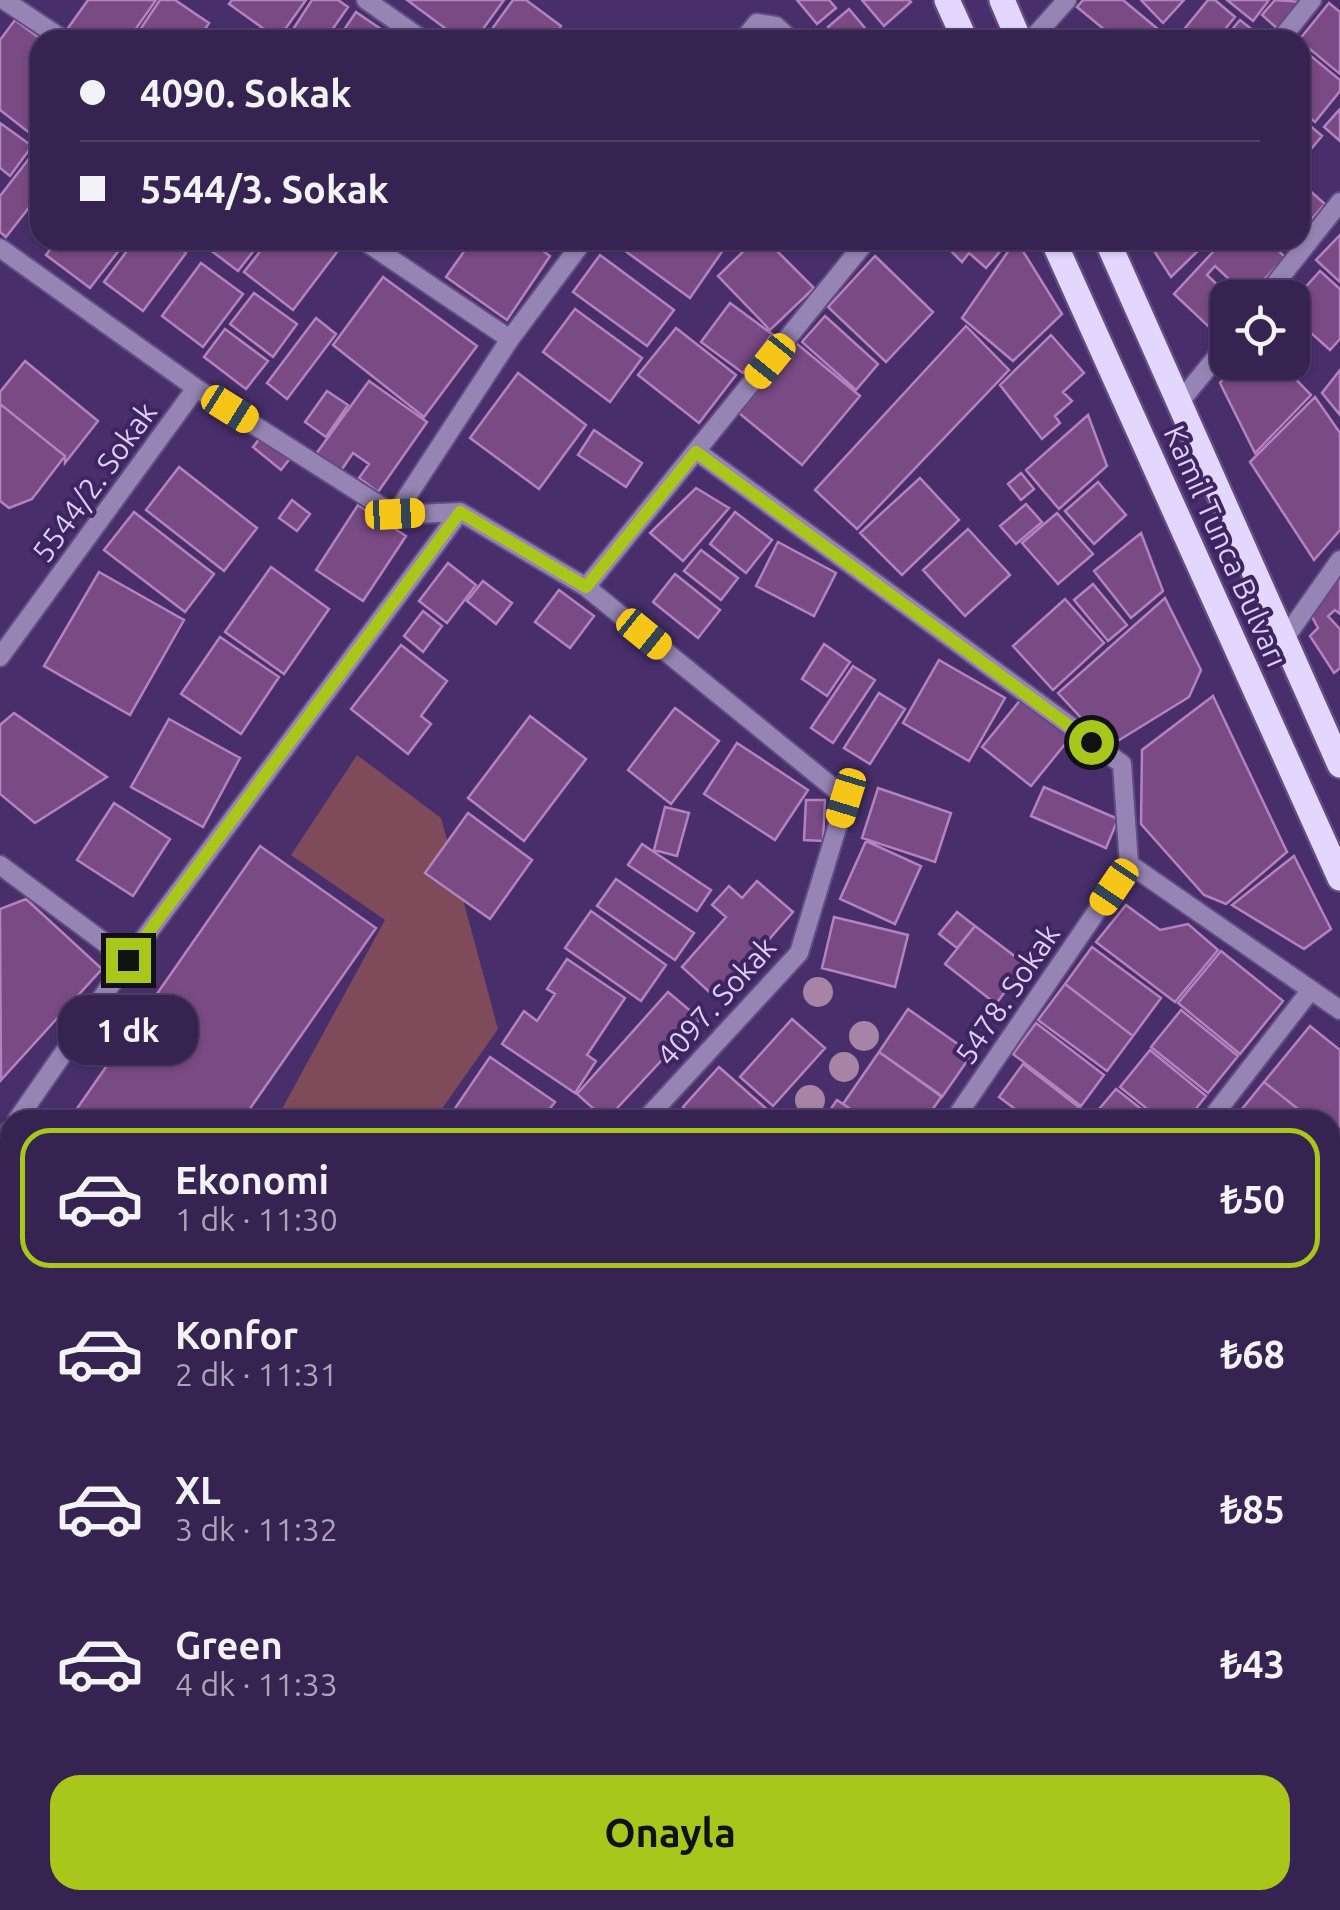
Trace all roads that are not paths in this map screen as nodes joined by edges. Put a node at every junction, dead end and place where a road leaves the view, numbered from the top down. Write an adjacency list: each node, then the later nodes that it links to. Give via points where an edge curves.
1 (366, 0): 8 (street)
2 (947, 0): 11 (main road)
3 (1002, 0): 12 (main road)
4 (1067, 0): 13 (street)
5 (1312, 0): 14 (street)
6 (4, 3): 7 (street)
7 (48, 30)
8 (409, 30)
9 (751, 30): 10 (street, via 756,23)
10 (781, 30)
11 (960, 30)
12 (1015, 30)
13 (1040, 30)
14 (1288, 30)
15 (1340, 202): 16 (street)
16 (1310, 240)
17 (0, 248): 27 (street)
18 (378, 250): 25 (street)
19 (577, 250): 25 (street)
20 (859, 250): 29 (street)
21 (1057, 250): 39 (main road, Kamil Tunca Bulvarı)
22 (1115, 250): 28 (main road, Kamil Tunca Bulvarı)
23 (1302, 250): 24 (street)
24 (1278, 280)
25 (510, 339): 31 (street)
26 (1210, 364): 28 (street)
27 (196, 388): 31 (street); 35 (street, 5544/2. Sokak)
28 (1178, 404): 34 (main road, Kamil Tunca Bulvarı)
29 (696, 452): 33 (street); 37 (street, via 1122,764)
30 (460, 512): 31 (street); 33 (street, 4097. Sokak); 40 (street)
31 (395, 514)
32 (1340, 560): 34 (street)
33 (586, 587): 44 (street, 4097. Sokak, via 846,798 799,954)
34 (1285, 638): 36 (main road, Kamil Tunca Bulvarı)
35 (0, 657)
36 (1340, 764)
37 (1129, 864): 41 (street); 45 (street, 5478. Sokak)
38 (0, 865): 40 (street)
39 (1340, 878)
40 (128, 960): 43 (street)
41 (1310, 991): 42 (street); 46 (street)
42 (1340, 1010)
43 (24, 1110)
44 (654, 1110)
45 (961, 1110)
46 (1218, 1110)

